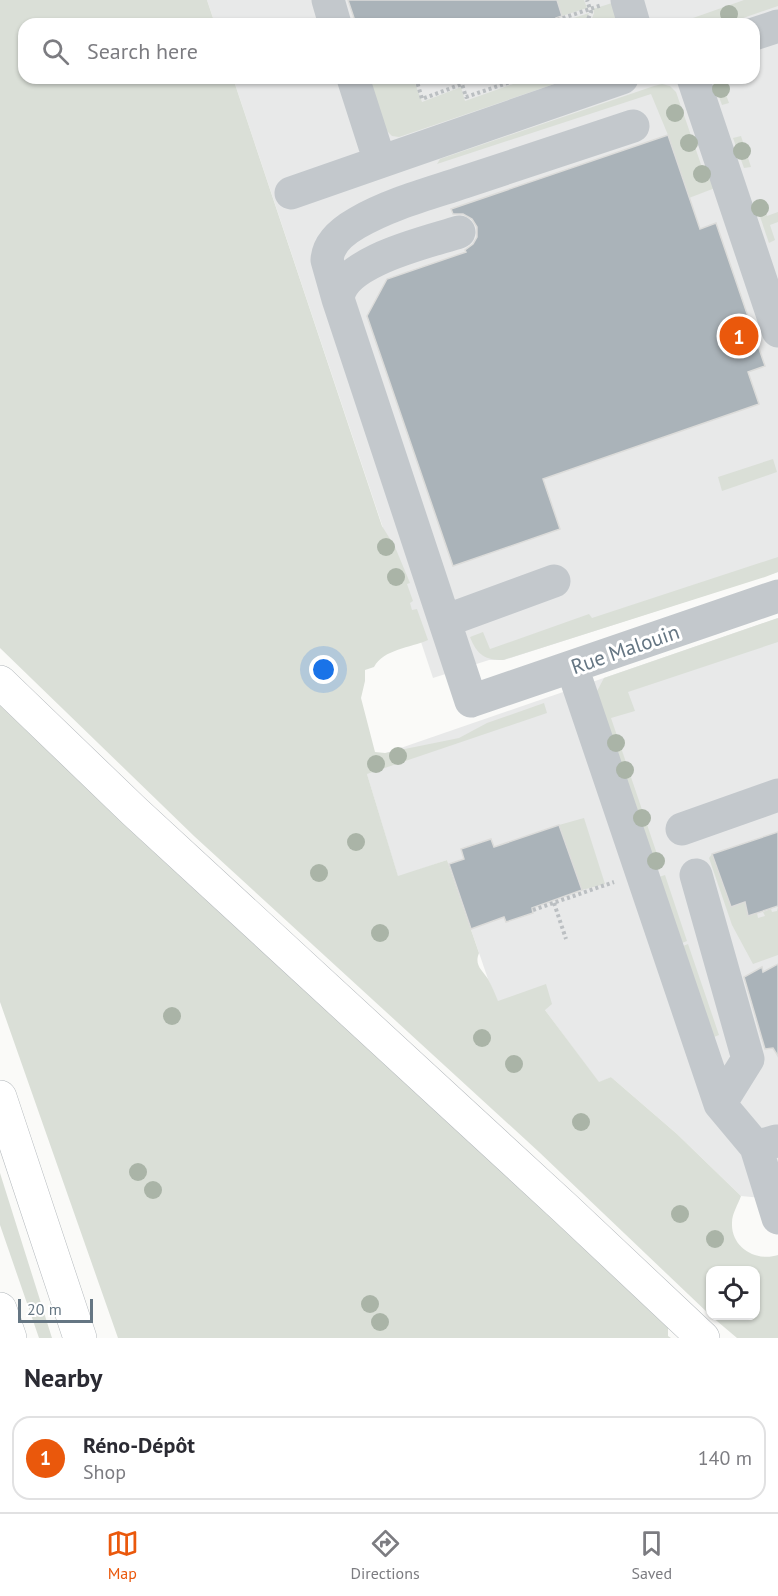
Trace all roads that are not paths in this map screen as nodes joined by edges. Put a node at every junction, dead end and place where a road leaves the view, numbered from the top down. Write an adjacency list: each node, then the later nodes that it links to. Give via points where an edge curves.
1 (328, 0): 3 (street)
2 (627, 0): 4 (street)
3 (333, 18)
4 (632, 18)
5 (778, 26): 6 (street)
6 (760, 32)
7 (355, 84): 11 (street)
8 (605, 84): 11 (street)
9 (695, 84): 15 (street)
10 (633, 126): 14 (street, via 404,202 357,223 343,232 327,254)
11 (380, 162): 12 (street)
12 (291, 193)
13 (459, 232): 14 (street, via 390,254 367,266 343,285)
14 (339, 299): 18 (street)
15 (778, 331)
16 (554, 581): 18 (street)
17 (778, 596): 19 (street, Rue Malouin)
18 (445, 621): 19 (street, Rue Malouin, via 471,702)
19 (572, 667): 25 (street)
20 (0, 682): 31 (highway)
21 (778, 795): 22 (street)
22 (682, 829)
23 (696, 875): 25 (street, via 747,1059)
24 (0, 1097): 30 (highway)
25 (720, 1104): 26 (street)
26 (767, 1144): 27 (street)
27 (775, 1221)
28 (0, 1309): 29 (highway)
29 (10, 1338)
30 (80, 1338)
31 (703, 1338)

